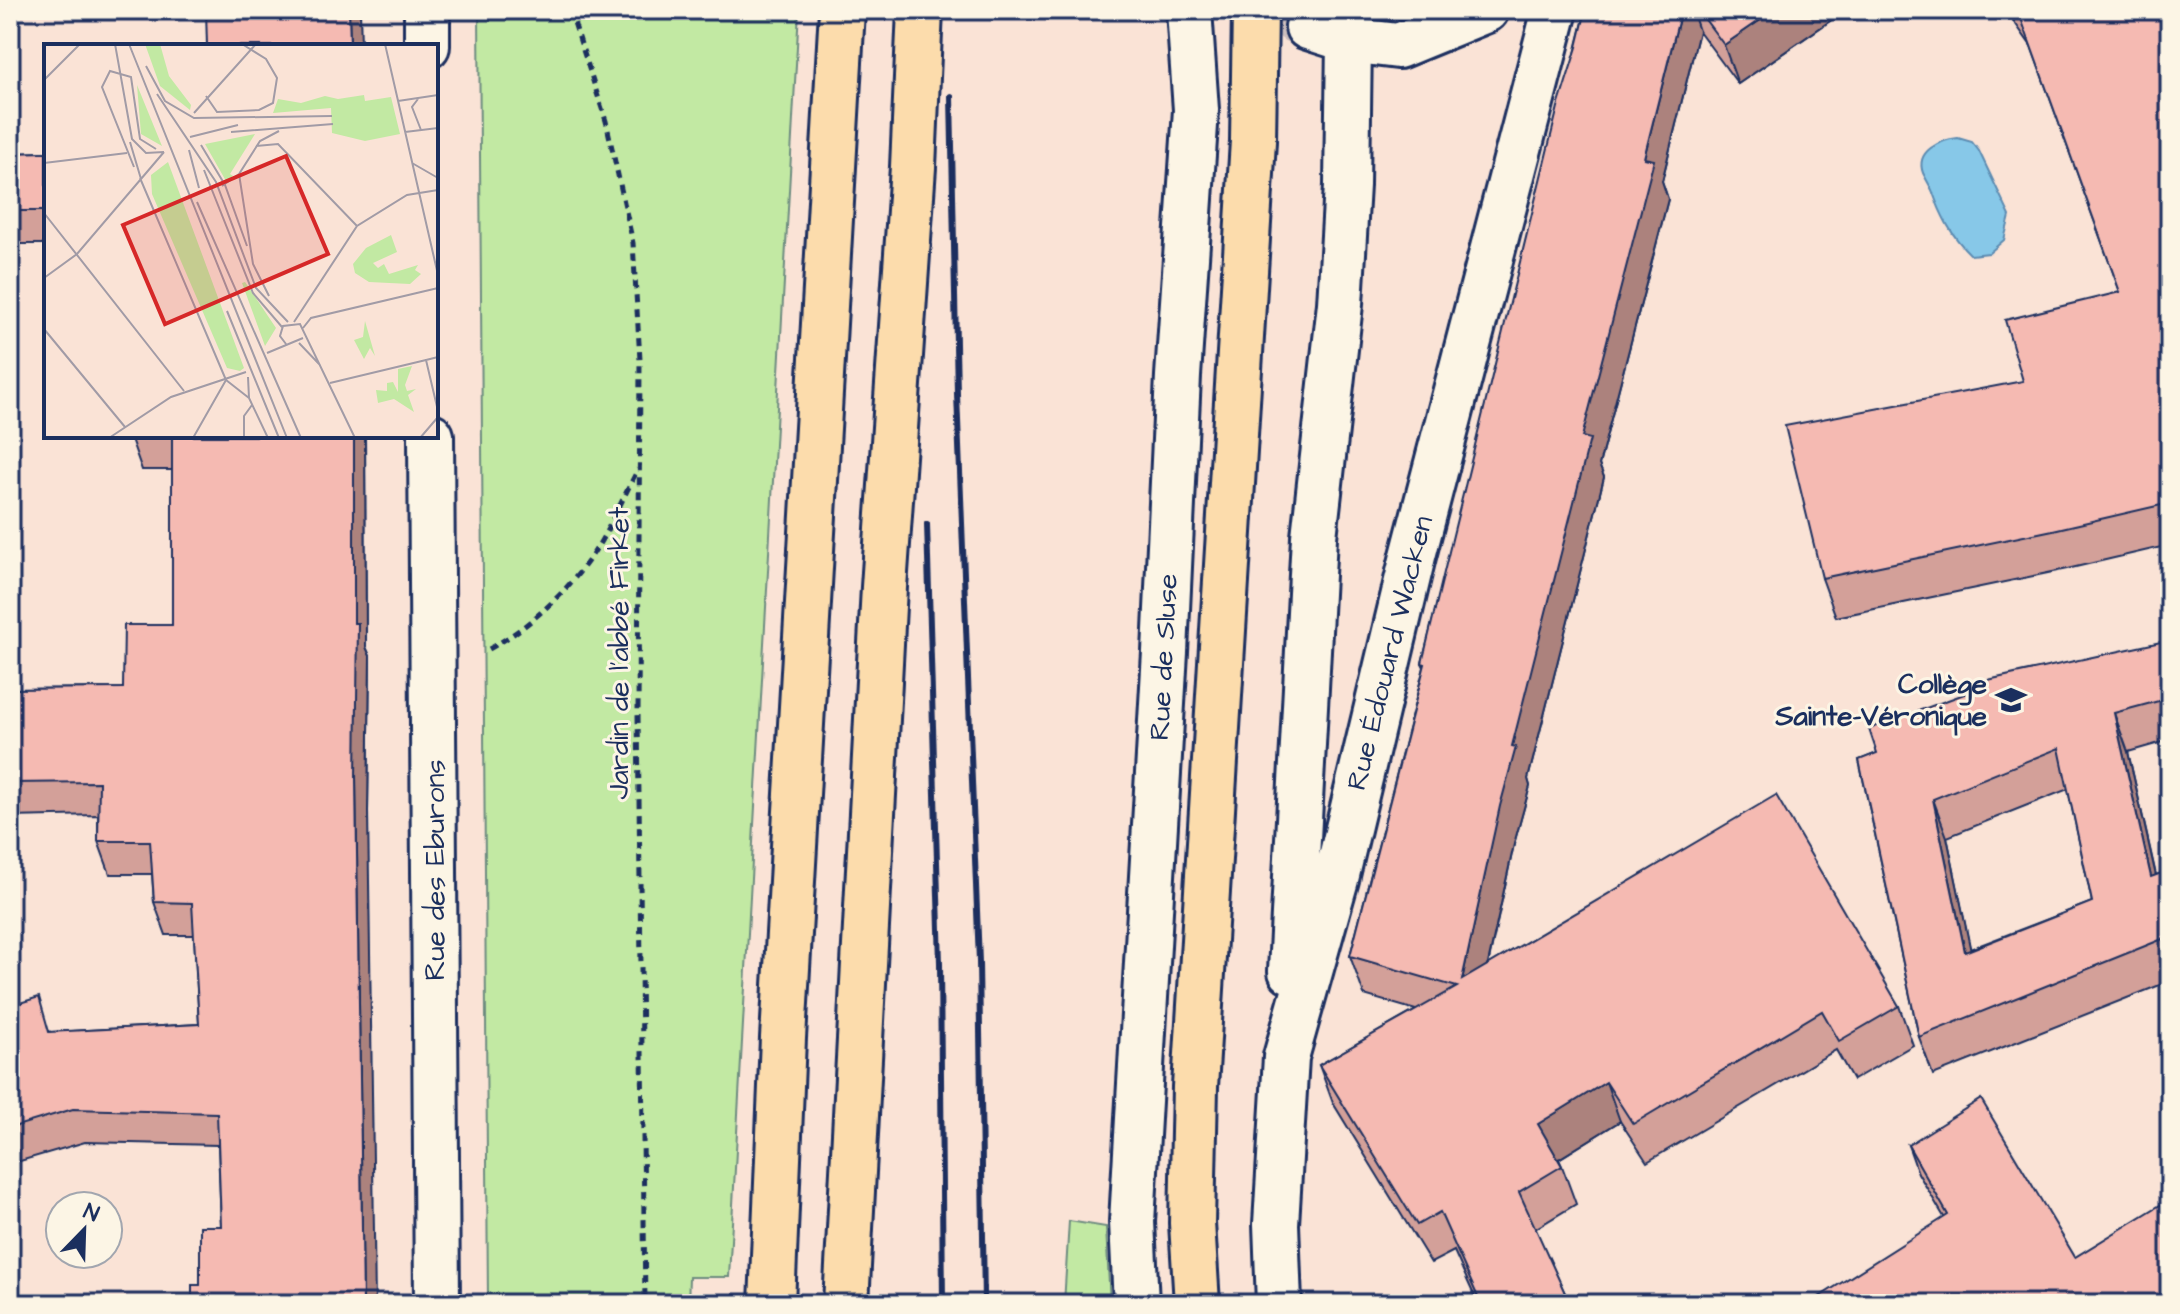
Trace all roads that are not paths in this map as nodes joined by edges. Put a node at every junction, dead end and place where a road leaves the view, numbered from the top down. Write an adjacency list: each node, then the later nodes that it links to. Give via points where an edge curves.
1 (427, 10): 9 (street)
2 (842, 10): 13 (highway)
3 (920, 10): 14 (highway, bridge)
4 (1189, 10): 15 (street, Rue de Sluse, via 1196,110 1133,1206)
5 (1255, 10): 16 (highway, via 1253,141 1195,1087 1192,1223)
6 (1486, 10): 8 (street, via 1398,46)
7 (1555, 10): 11 (street, Rue Édouard Wacken, via 1413,556 1336,879)
8 (1333, 26): 11 (street, via 1345,215 1314,537)
9 (427, 44)
10 (431, 438): 12 (street, Rue des Eburons)
11 (1286, 1057): 17 (street, Rue Édouard Wacken, via 1276,1224)
12 (437, 1304)
13 (772, 1304)
14 (846, 1304)
15 (1136, 1304)
16 (1197, 1304)
17 (1279, 1304)

